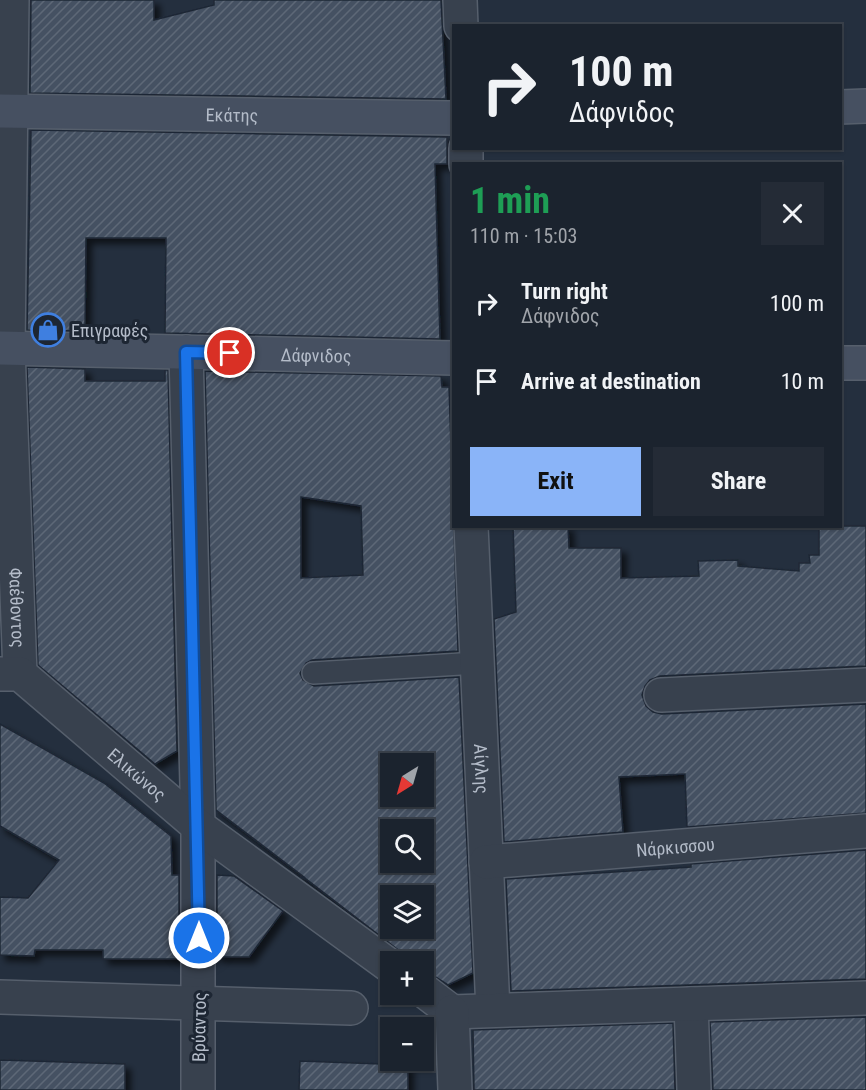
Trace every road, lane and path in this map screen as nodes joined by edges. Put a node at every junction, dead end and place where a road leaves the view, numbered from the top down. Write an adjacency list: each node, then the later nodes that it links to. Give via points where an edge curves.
1 (12, 0): 6 (street, Φαέθοντος)
2 (460, 0): 3 (street)
3 (461, 24)
4 (866, 106): 5 (street)
5 (842, 107)
6 (5, 111): 7 (street, Εκάτης); 8 (street, Φαέθοντος)
7 (452, 118)
8 (4, 349): 9 (street, Δάφνιδος); 16 (street, Φαέθοντος)
9 (186, 352): 10 (street, Δάφνιδος); 19 (street, Βρύαντος)
10 (452, 358)
11 (842, 363): 12 (street)
12 (866, 363)
13 (471, 528): 14 (street, Αίγλης)
14 (477, 663): 15 (lane); 21 (street, Αίγλης)
15 (313, 673)
16 (10, 674): 19 (street, Ελικώνος)
17 (866, 685): 18 (street)
18 (661, 695)
19 (198, 826): 22 (street, Ελικώνος); 27 (street, Βρύαντος)
20 (866, 831): 21 (street, Νάρκισσου)
21 (486, 861): 29 (street, Αίγλης)
22 (380, 959)
23 (0, 997): 27 (street)
24 (434, 998): 30 (street)
25 (866, 998): 26 (street)
26 (691, 1004): 29 (street); 33 (street)
27 (200, 1005): 28 (street); 31 (street, Βρύαντος)
28 (351, 1008)
29 (493, 1010): 30 (street)
30 (452, 1012): 32 (street)
31 (198, 1090)
32 (455, 1090)
33 (694, 1090)

